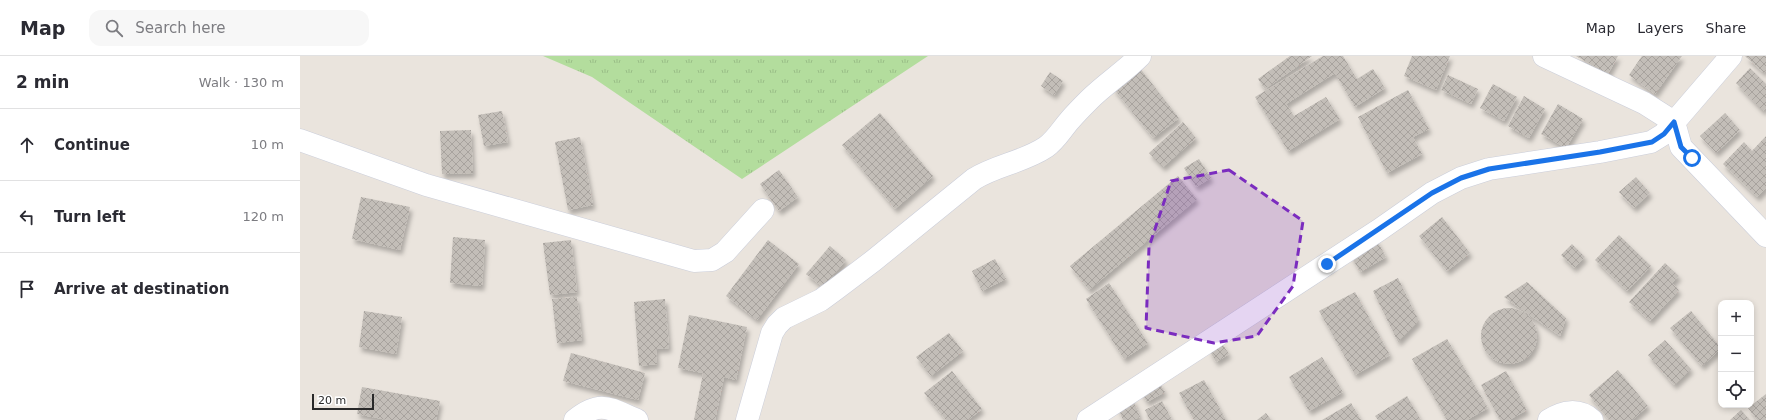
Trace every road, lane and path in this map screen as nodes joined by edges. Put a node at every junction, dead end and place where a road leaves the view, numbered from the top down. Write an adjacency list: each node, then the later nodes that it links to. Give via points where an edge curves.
1 (1140, 56): 10 (street, via 1090,98 1047,146 974,179 831,293 784,318 772,333)
2 (1544, 56): 4 (street, via 1644,104)
3 (1731, 56): 4 (street)
4 (1674, 122): 7 (street, via 1681,147); 11 (street, via 1664,134 1652,142 1489,169 1461,178 1438,190)
5 (300, 140): 6 (street, via 426,185 694,261 712,260 725,252)
6 (763, 210)
7 (1766, 236)
8 (575, 420): 9 (street, via 587,410 605,407)
9 (637, 420)
10 (748, 420)
11 (1088, 420)
12 (1549, 420): 13 (street, via 1560,413 1573,412 1586,414)
13 (1592, 420)

